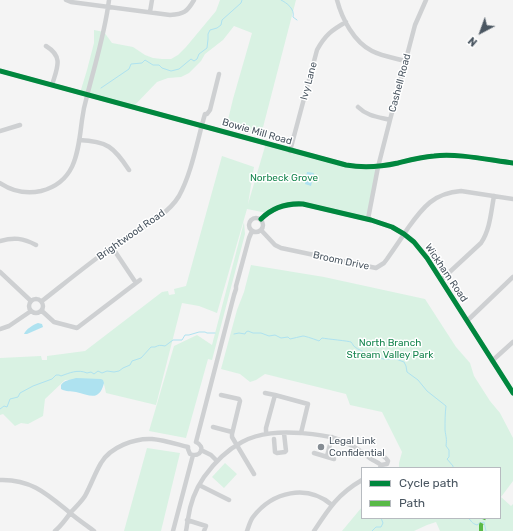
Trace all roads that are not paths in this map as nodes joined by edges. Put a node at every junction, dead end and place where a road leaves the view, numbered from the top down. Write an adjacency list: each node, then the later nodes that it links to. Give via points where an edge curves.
1 (66, 0): 7 (street)
2 (109, 0): 7 (street)
3 (152, 0): 8 (street)
4 (194, 0): 8 (street, via 185,12 180,14)
5 (337, 0): 9 (street)
6 (426, 0): 11 (street, Cashell Road, via 415,25)
7 (108, 6): 8 (street); 15 (street)
8 (150, 12)
9 (346, 22): 11 (street, via 358,40 373,52); 22 (street, Ivy Lane, via 326,35 317,50)
10 (46, 46): 14 (street, via 57,56 58,63)
11 (405, 61): 17 (street, Cashell Road)
12 (0, 71): 14 (street, Bowie Mill Road)
13 (219, 74): 19 (street, Brightwood Road, via 210,110 205,114)
14 (52, 85): 15 (street, Bowie Mill Road)
15 (87, 95): 19 (street, Bowie Mill Road); 21 (street)
16 (358, 107): 17 (street, via 363,112)
17 (390, 120): 24 (street, Cashell Road)
18 (20, 125): 20 (street)
19 (202, 126): 22 (street, Bowie Mill Road); 38 (street, Brightwood Road, via 191,166 178,197 157,218)
20 (0, 131)
21 (79, 140): 25 (street, via 100,142 108,146 120,156); 26 (street, via 74,164 67,175 55,185 36,192 25,192)
22 (290, 151): 24 (street, Bowie Mill Road, via 346,166)
23 (513, 163): 24 (street, Bowie Mill Road, via 436,155)
24 (378, 167): 29 (street, Cashell Road)
25 (129, 170)
26 (0, 183)
27 (494, 196): 28 (street, Broom Drive); 35 (street, Broom Drive, via 461,191 443,194 423,207); 42 (street, via 484,239)
28 (513, 199)
29 (370, 209): 30 (street); 32 (street, Cashell Road)
30 (359, 217): 31 (street, Wickham Road, via 303,204 287,204 267,213); 32 (street, Wickham Road)
31 (261, 219): 33 (street, via 251,220); 34 (street)
32 (368, 219): 35 (street, Wickham Road, via 386,224)
33 (252, 230): 34 (street); 63 (street, via 234,287)
34 (261, 230): 35 (street, Broom Drive, via 281,248 376,268 384,262)
35 (404, 234): 42 (street, Wickham Road, via 420,249)
36 (0, 241): 37 (street, via 12,238 27,240)
37 (36, 245)
38 (112, 247): 43 (street); 45 (street, Brightwood Road)
39 (0, 272): 44 (street)
40 (513, 277): 48 (street)
41 (140, 280): 43 (street)
42 (441, 280): 48 (street, Wickham Road)
43 (136, 283): 47 (street, via 77,328 54,322)
44 (31, 301): 45 (street); 46 (street)
45 (42, 301): 47 (street)
46 (31, 311): 47 (street, via 37,314); 49 (street)
47 (42, 311)
48 (467, 321): 51 (street, Wickham Road)
49 (0, 329)
50 (513, 342): 51 (street)
51 (492, 361): 53 (street, Wickham Road)
52 (265, 393): 55 (street)
53 (513, 393)
54 (221, 395): 57 (street, via 240,401)
55 (275, 395): 59 (street, via 308,404); 60 (street)
56 (213, 427): 57 (street)
57 (232, 432): 64 (street)
58 (284, 433): 59 (street); 60 (street); 62 (street, via 285,452 275,452)
59 (300, 433): 61 (street)
60 (266, 434): 64 (street)
61 (332, 437): 69 (street); 70 (street, via 358,448)
62 (274, 439)
63 (196, 442): 65 (street); 66 (street, via 201,446)
64 (237, 445): 72 (street); 74 (street)
65 (188, 447): 68 (street); 80 (street, via 166,441 142,439 119,447 102,461 86,495)
66 (201, 450): 68 (street, via 197,455); 72 (street)
67 (314, 453): 69 (street)
68 (193, 455): 84 (street)
69 (327, 456): 71 (street)
70 (367, 456): 73 (street, via 380,463); 73 (street, via 374,451 382,455 388,460)
71 (334, 459)
72 (217, 461): 77 (street)
73 (381, 467)
74 (254, 474)
75 (0, 480): 80 (street, via 32,485)
76 (361, 481): 79 (street)
77 (199, 485): 78 (street); 81 (street, via 194,493)
78 (229, 500)
79 (332, 505): 87 (street, via 314,494 293,493 269,502 258,511); 88 (street)
80 (71, 513): 82 (street); 83 (street)
81 (187, 520): 85 (street); 86 (street, via 206,526)
82 (55, 531)
83 (94, 531)
84 (173, 531)
85 (186, 531)
86 (204, 531)
87 (247, 531)
88 (314, 531)

